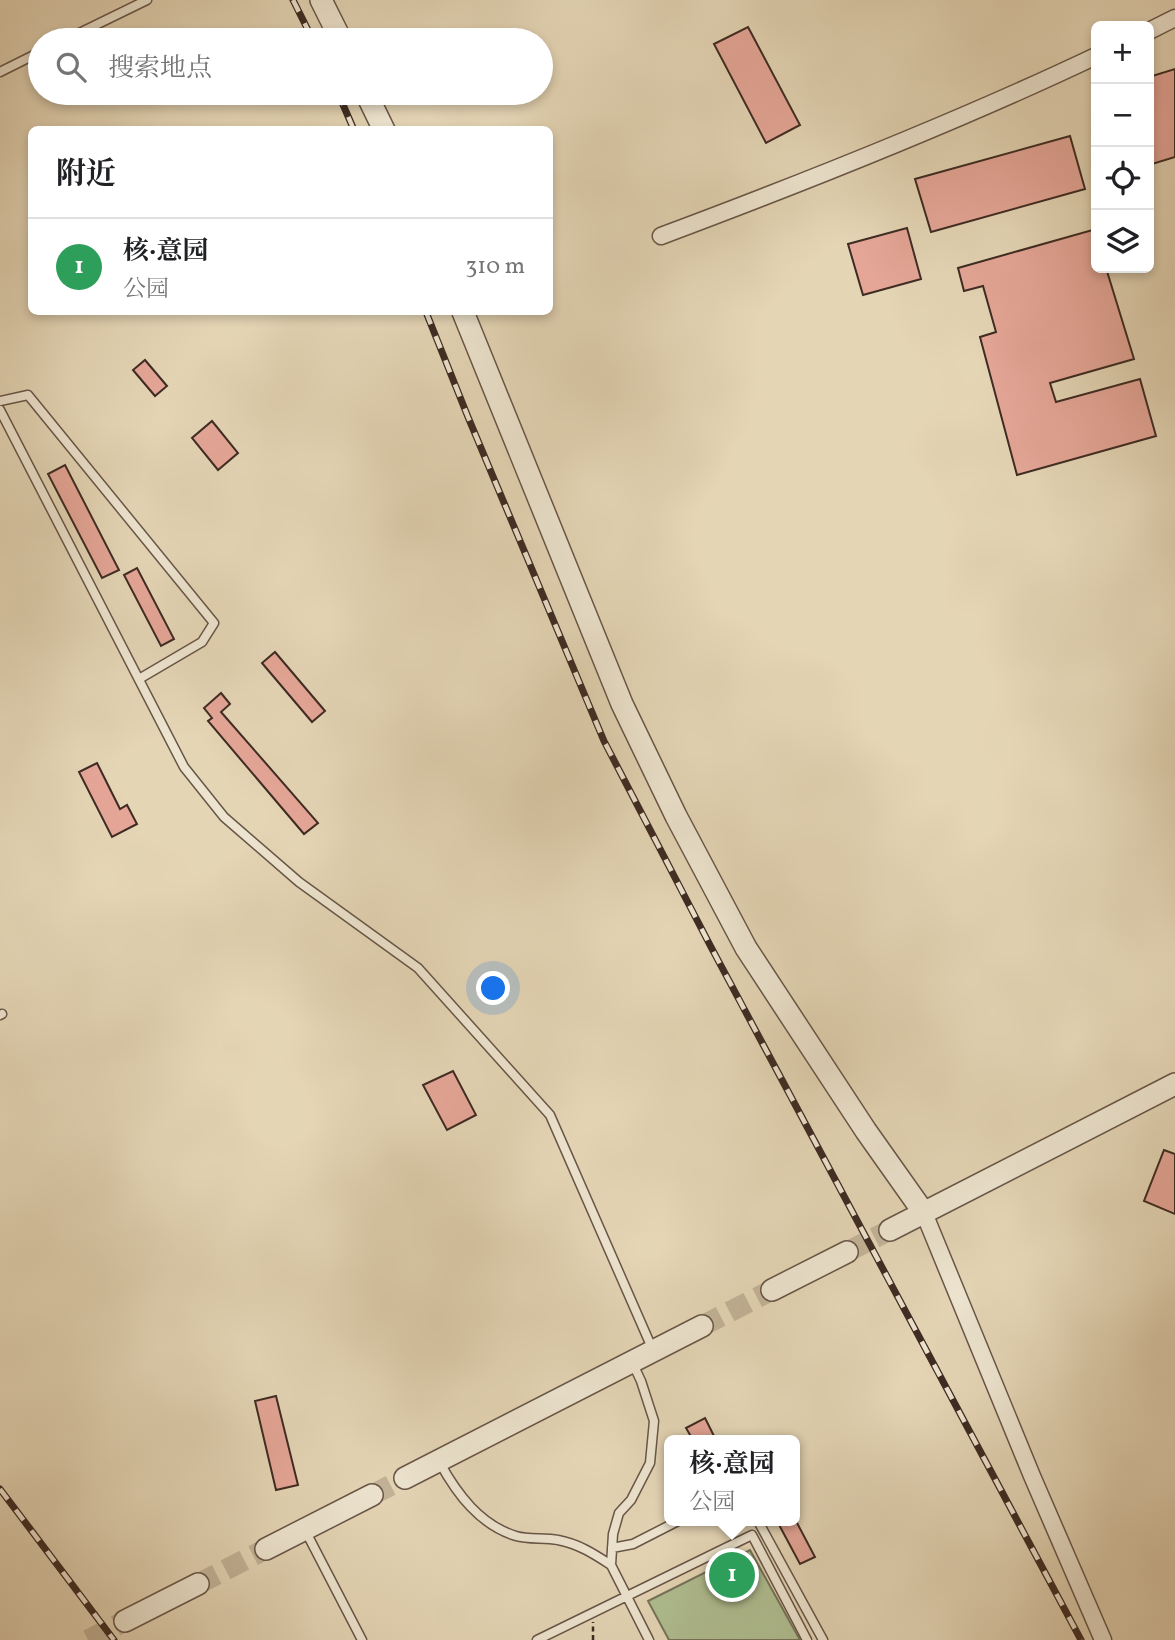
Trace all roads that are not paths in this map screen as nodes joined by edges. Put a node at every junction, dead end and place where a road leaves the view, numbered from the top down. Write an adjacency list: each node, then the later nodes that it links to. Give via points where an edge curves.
1 (147, 0): 4 (lane)
2 (321, 0): 5 (street)
3 (1175, 18): 6 (street)
4 (90, 28)
5 (335, 28)
6 (1154, 28)
7 (28, 58): 9 (lane)
8 (1091, 58): 12 (street, via 799,184)
9 (0, 72)
10 (372, 105): 11 (street)
11 (382, 126)
12 (661, 236)
13 (464, 315): 18 (street, via 622,704 676,816 746,948)
14 (0, 401): 16 (lane, via 27,395 214,623 202,642)
15 (0, 410): 16 (lane)
16 (139, 679): 23 (lane, via 184,767 224,817 299,882 418,968 550,1115)
17 (1174, 1088): 18 (street)
18 (923, 1213): 19 (street); 42 (street)
19 (890, 1230)
20 (847, 1252): 21 (street)
21 (772, 1290)
22 (702, 1326): 23 (street)
23 (653, 1351): 24 (street)
24 (632, 1362): 25 (street); 31 (lane, via 654,1421 650,1463 620,1513)
25 (439, 1461): 26 (street); 33 (lane, via 451,1484 478,1516 516,1536 584,1547)
26 (405, 1478)
27 (372, 1495): 30 (street)
28 (668, 1526): 31 (lane, via 633,1544)
29 (761, 1526): 41 (lane)
30 (304, 1529): 32 (street); 37 (lane)
31 (612, 1548): 33 (lane)
32 (266, 1549)
33 (611, 1565): 35 (lane)
34 (198, 1584): 36 (street)
35 (628, 1597): 38 (lane); 39 (lane); 40 (lane, via 752,1535)
36 (125, 1621)
37 (362, 1640)
38 (537, 1640)
39 (649, 1640)
40 (807, 1640)
41 (823, 1640)
42 (1103, 1640)

